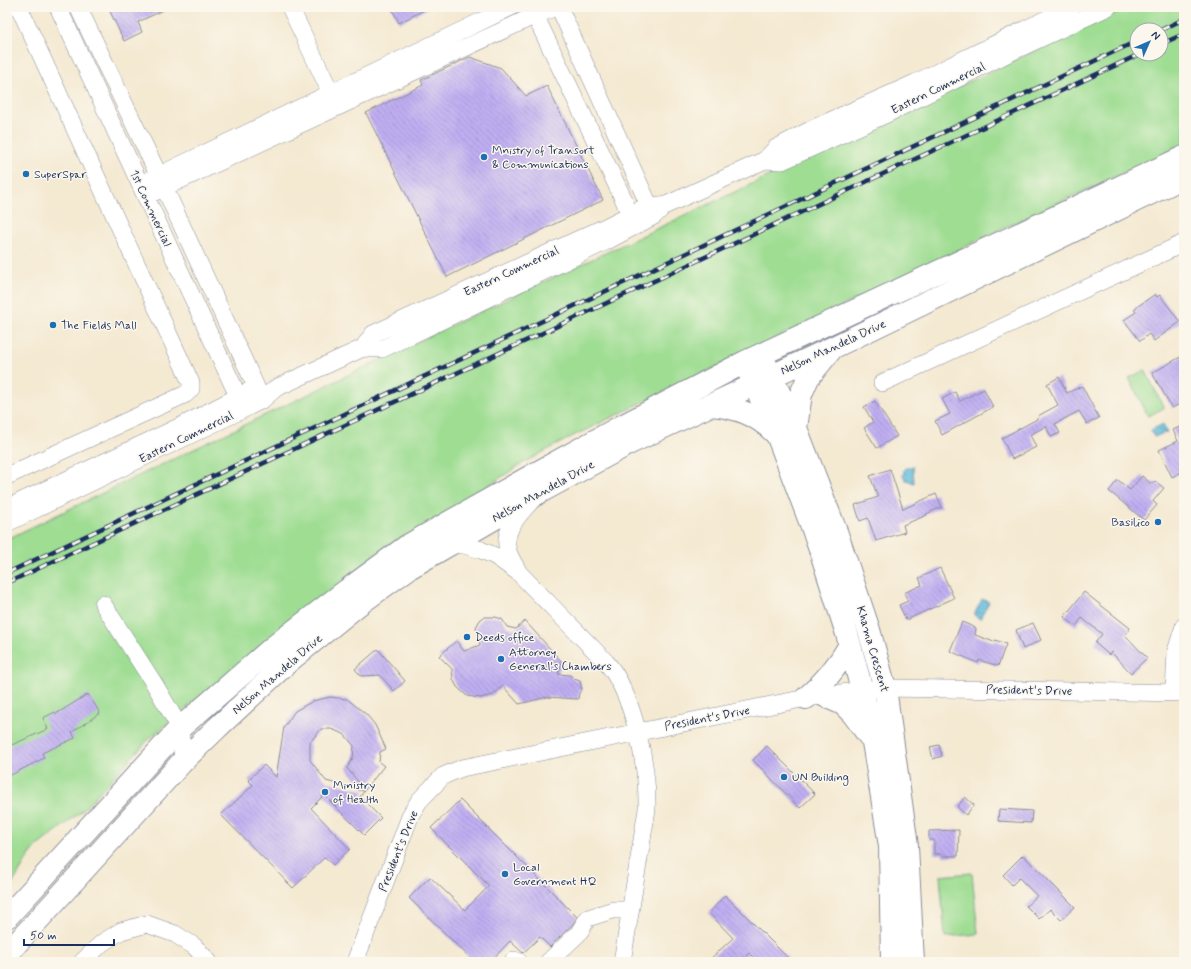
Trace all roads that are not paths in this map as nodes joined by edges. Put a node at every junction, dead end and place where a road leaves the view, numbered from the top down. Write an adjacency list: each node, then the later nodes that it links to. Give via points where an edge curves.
1 (19, 7): 27 (street, via 191,382 191,389 186,394)
2 (58, 7): 15 (street, 1st Commercial)
3 (78, 7): 14 (street, 1st Commercial)
4 (290, 7): 10 (street)
5 (511, 7): 10 (street)
6 (558, 7): 9 (street); 16 (street)
7 (1071, 7): 12 (street, Eastern Commercial, via 915,83 814,128 776,148)
8 (1108, 7): 12 (street, Eastern Commercial, via 889,113 782,161)
9 (534, 11): 14 (street); 17 (street)
10 (331, 93): 14 (street)
11 (1184, 157): 20 (main road, Nelson Mandela Drive)
12 (765, 160): 16 (street, Eastern Commercial)
13 (1184, 177): 19 (main road, Nelson Mandela Drive)
14 (162, 181): 15 (street); 23 (street, 1st Commercial)
15 (143, 190): 24 (street, 1st Commercial)
16 (656, 209): 17 (street, Eastern Commercial)
17 (632, 220): 23 (street, Eastern Commercial, via 598,246 382,349 363,348)
18 (1184, 243): 22 (street)
19 (834, 348): 21 (main road, Nelson Mandela Drive); 26 (main road, via 808,378)
20 (753, 359): 21 (main road, Khama Crescent); 41 (main road, Nelson Mandela Drive, via 608,434 407,546 272,648)
21 (764, 380): 25 (main road, Nelson Mandela Drive); 26 (main road, Khama Crescent)
22 (882, 383)
23 (259, 394): 24 (street, Eastern Commercial)
24 (241, 403): 29 (street, via 181,426); 30 (street, Eastern Commercial)
25 (711, 405): 26 (main road, via 746,412); 28 (main road, Nelson Mandela Drive, via 630,443)
26 (787, 433): 35 (main road, Khama Crescent); 36 (main road, Khama Crescent, via 837,534)
27 (7, 476)
28 (540, 492): 31 (main road, Nelson Mandela Drive); 32 (street, via 509,528 508,551)
29 (7, 508)
30 (7, 523)
31 (446, 546): 32 (street, via 460,544 481,550); 40 (main road, Nelson Mandela Drive, via 409,568 358,605 288,662)
32 (518, 572): 42 (street, via 615,672)
33 (103, 604): 41 (street)
34 (1184, 626): 38 (street, via 1176,651)
35 (850, 646): 37 (main road, Khama Crescent); 39 (main road, via 820,686)
36 (885, 688): 37 (street, President's Drive); 38 (street, President's Drive); 56 (main road, Khama Crescent, via 907,846)
37 (862, 690): 39 (street, President's Drive); 43 (main road, Khama Crescent)
38 (1179, 693)
39 (816, 697): 42 (street, President's Drive); 43 (main road, via 843,704)
40 (218, 727): 41 (street); 44 (main road, Nelson Mandela Drive)
41 (180, 728): 44 (street); 46 (main road, Nelson Mandela Drive)
42 (638, 732): 45 (street, via 647,809); 50 (street, President's Drive, via 462,768 443,776 419,801 411,814)
43 (873, 742): 55 (main road, Khama Crescent, via 890,846)
44 (183, 761): 47 (main road, Nelson Mandela Drive)
45 (630, 910): 53 (street, via 613,910 588,918 578,934); 54 (street)
46 (7, 917)
47 (7, 954)
48 (82, 962): 49 (street, via 102,943 121,931 147,924 175,934 194,946)
49 (209, 962)
50 (354, 962)
51 (512, 962): 52 (street)
52 (519, 962)
53 (548, 962)
54 (622, 962)
55 (892, 962)
56 (913, 962)

